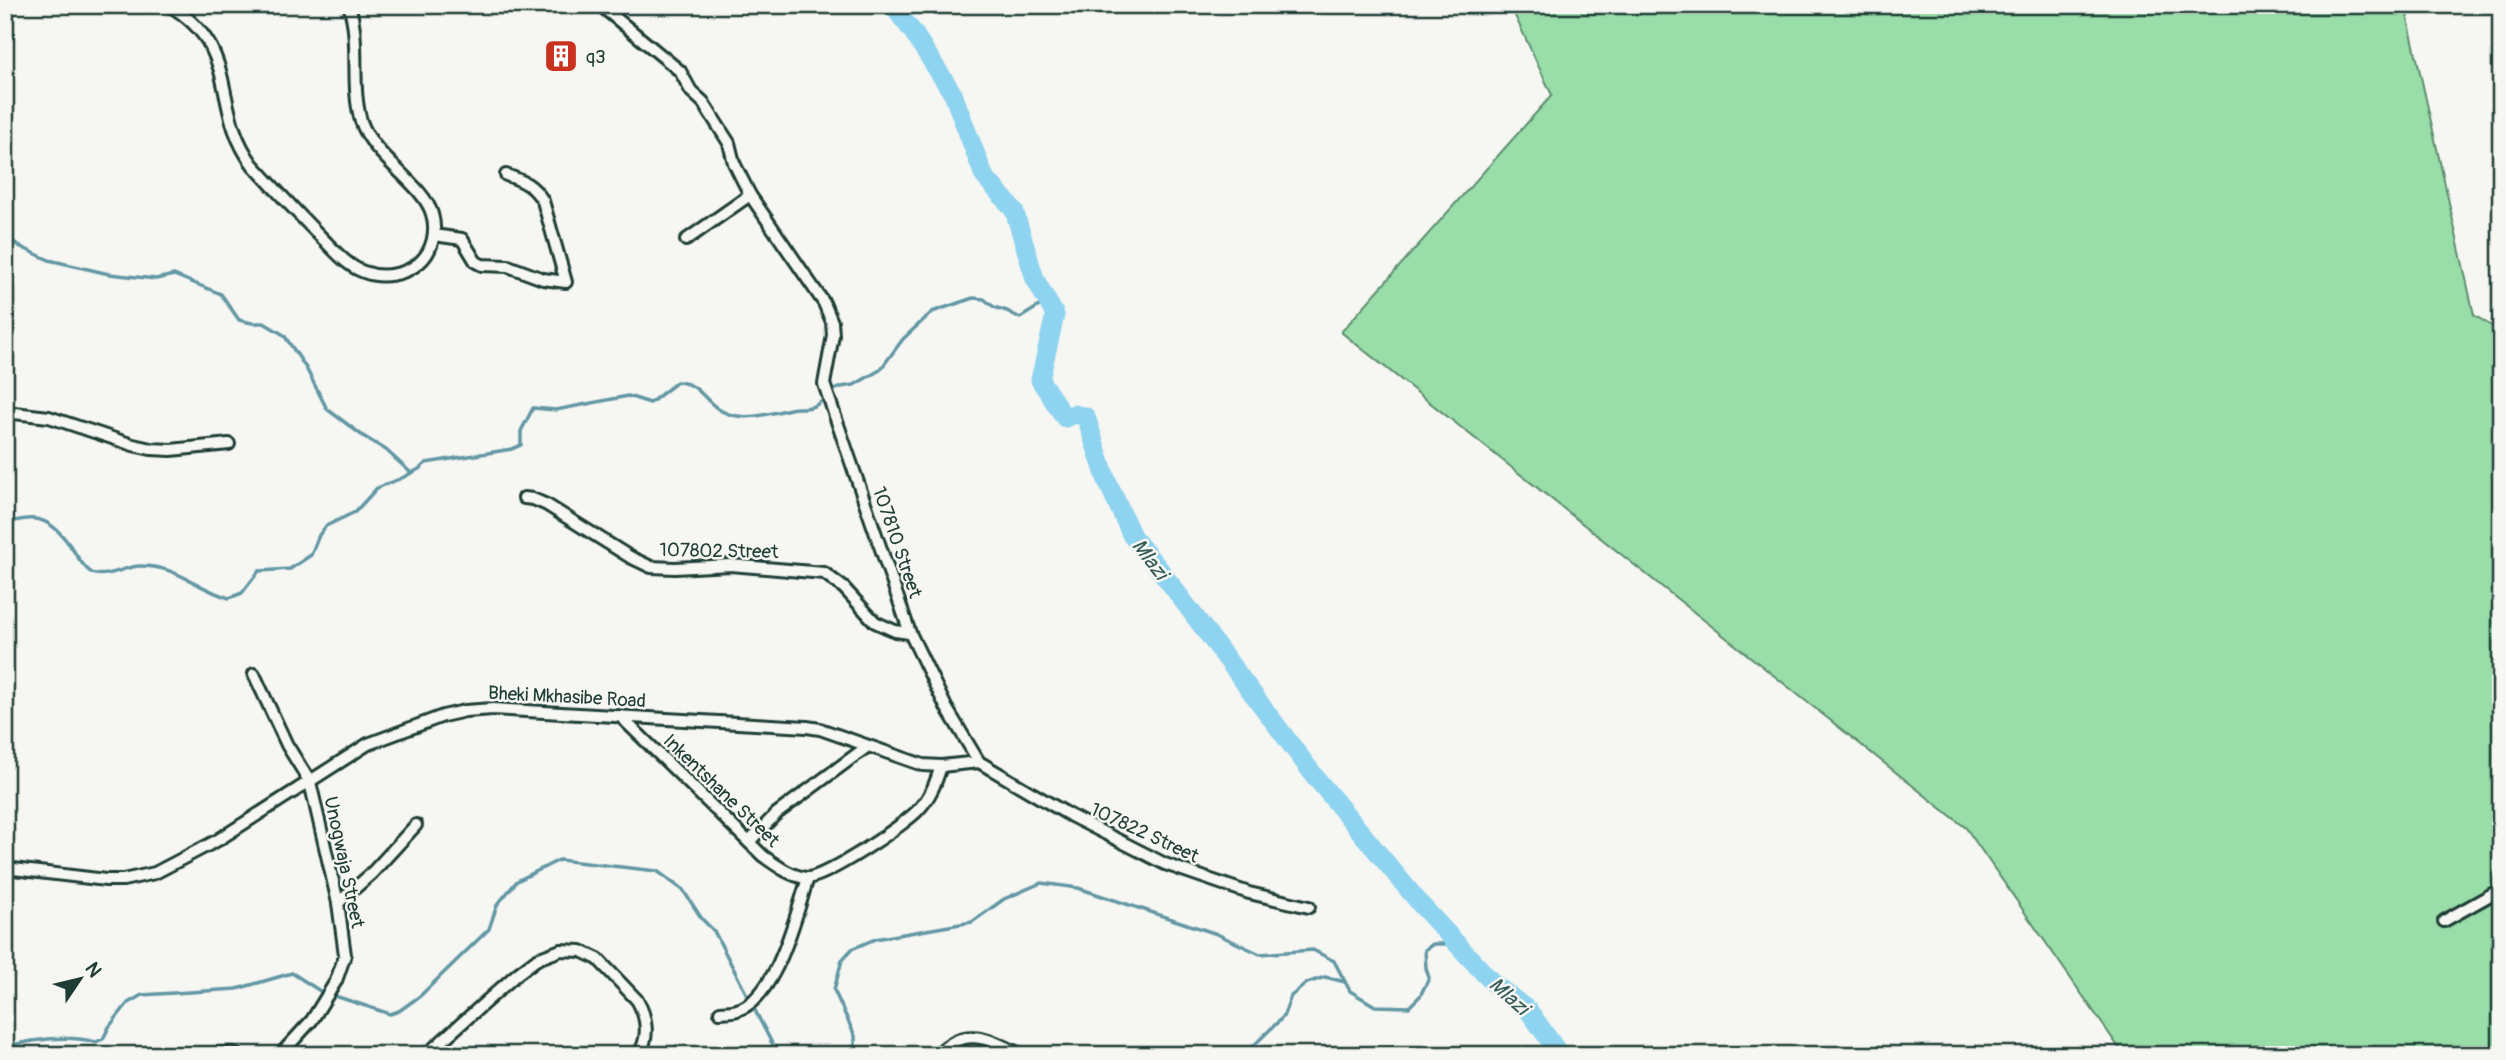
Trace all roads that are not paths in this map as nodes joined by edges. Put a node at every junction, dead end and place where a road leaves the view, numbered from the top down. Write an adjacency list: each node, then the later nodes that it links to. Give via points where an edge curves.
1 (169, 5): 6 (street, via 190,20 214,50 242,150 345,260 367,274 392,275 422,261)
2 (349, 5): 6 (street, via 358,108 365,132 428,204)
3 (600, 5): 5 (street, via 680,71 729,143)
4 (506, 175): 6 (street, via 525,181 543,201 566,282 508,266 482,265 462,239)
5 (750, 195): 7 (street); 11 (street, 107810 Street, via 804,271 832,322 833,345 824,384)
6 (434, 235)
7 (686, 240)
8 (6, 413): 9 (street, via 49,417 151,449)
9 (229, 444)
10 (524, 498): 11 (street, 107802 Street, via 547,505 651,567 730,565 824,573 844,587 876,622)
11 (910, 633): 15 (street, 107810 Street)
12 (254, 674): 17 (street, Unogwaja Street)
13 (620, 716): 14 (street, Bheki Mkhasibe Road, via 807,727); 17 (street, Bheki Mkhasibe Road, via 465,711 368,744); 19 (street, Inkentshane Street)
14 (868, 746): 16 (street, Bheki Mkhasibe Road, via 923,765); 19 (street, via 785,806)
15 (979, 762): 16 (street, Bheki Mkhasibe Road); 24 (street, 107822 Street, via 1165,864 1224,886)
16 (942, 766): 21 (street, via 929,796 910,818 829,871)
17 (310, 782): 20 (street, Bheki Mkhasibe Road, via 155,873 106,880); 23 (street, Unogwaja Street)
18 (416, 825): 23 (street)
19 (749, 842): 21 (street, Inkentshane Street, via 776,865)
20 (5, 869)
21 (807, 878): 26 (street, via 785,947 767,984 736,1010)
22 (2501, 888): 25 (street)
23 (338, 903): 29 (street, Unogwaja Street, via 345,948 342,967 312,1020)
24 (1309, 907)
25 (2444, 920)
26 (720, 1012)
27 (211, 1055): 28 (street)
28 (239, 1055)
29 (280, 1055)
30 (426, 1055): 31 (street, via 516,974 550,953 571,949 598,959 637,1000 646,1031)
31 (638, 1055)
32 (937, 1055): 33 (street, via 950,1043 975,1036)
33 (1022, 1055)

